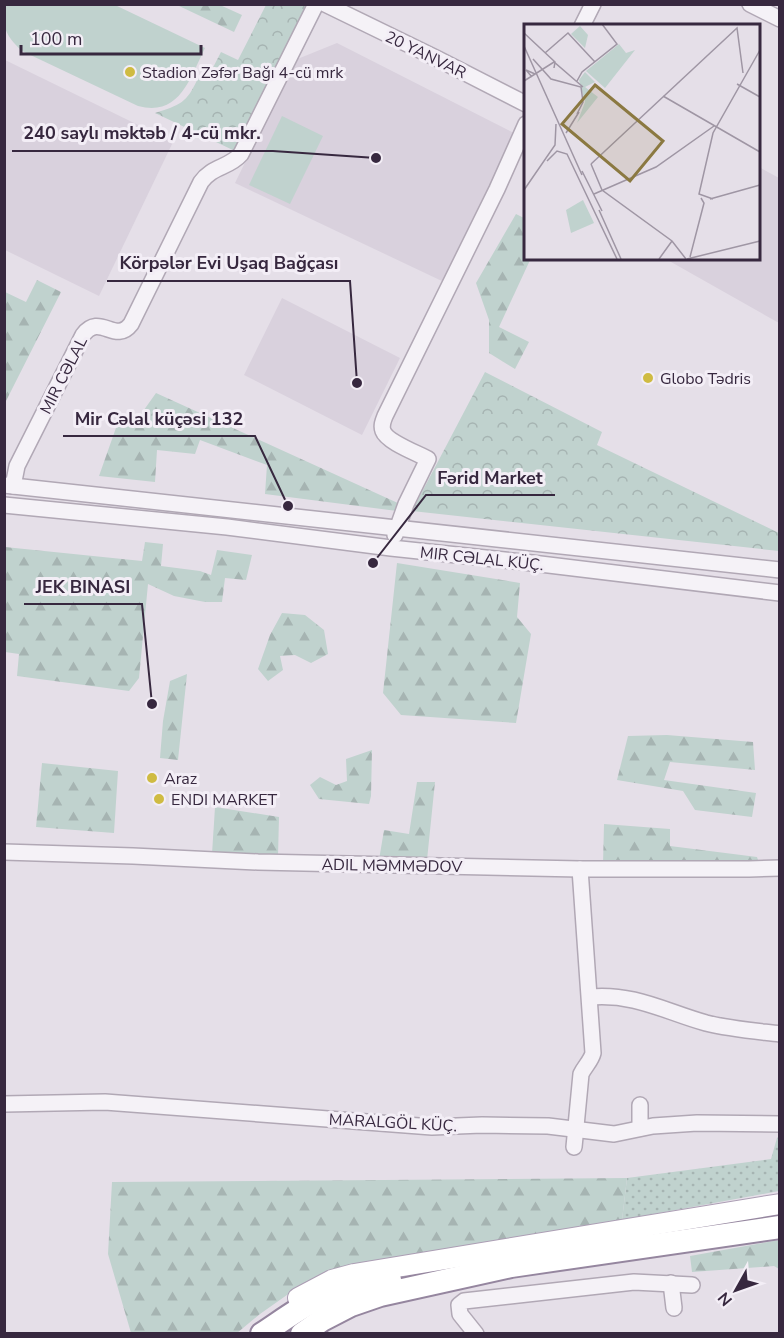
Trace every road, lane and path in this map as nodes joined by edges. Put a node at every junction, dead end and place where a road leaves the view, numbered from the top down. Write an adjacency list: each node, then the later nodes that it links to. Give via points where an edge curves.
1 (316, 4): 9 (street, MIR CƏLAL, via 241,154 201,182 128,327 116,332 99,325 83,334)
2 (325, 4): 7 (street, 20 YANVAR)
3 (593, 4): 6 (street)
4 (750, 4): 5 (street)
5 (780, 19)
6 (583, 24)
7 (524, 103)
8 (524, 128): 11 (street, via 382,424 392,441 428,459)
9 (9, 485): 11 (street, MIR CƏLAL KÜÇ.)
10 (4, 505): 12 (street, MIR CƏLAL KÜÇ.)
11 (397, 528): 12 (street); 13 (street, MIR CƏLAL KÜÇ.)
12 (391, 548): 14 (street, MIR CƏLAL KÜÇ.)
13 (777, 570): 14 (street)
14 (775, 592)
15 (4, 852): 17 (street, ADIL MƏMMƏDOV)
16 (780, 868): 17 (street, ADIL MƏMMƏDOV)
17 (580, 869): 18 (street)
18 (590, 997): 19 (street, via 637,1000 720,1027); 24 (street, via 593,1053 581,1074)
19 (780, 1034)
20 (4, 1104): 24 (street, MARALGÖL KÜÇ., via 105,1102 432,1127 515,1125)
21 (640, 1105): 23 (street)
22 (780, 1124): 23 (street, MARALGÖL KÜÇ., via 697,1123)
23 (640, 1128): 24 (street, MARALGÖL KÜÇ., via 620,1134)
24 (575, 1129): 25 (street)
25 (574, 1147)
26 (780, 1204): 32 (main road, via 354,1274 332,1280 294,1300)
27 (780, 1227): 28 (highway)
28 (511, 1266): 33 (highway, via 361,1285 312,1302); 34 (highway, via 380,1295 351,1305)
29 (671, 1283): 30 (street); 31 (street); 35 (street, via 634,1282 464,1301 459,1305 460,1314)
30 (692, 1285)
31 (674, 1308)
32 (250, 1334)
33 (262, 1334)
34 (302, 1334)
35 (476, 1334)

